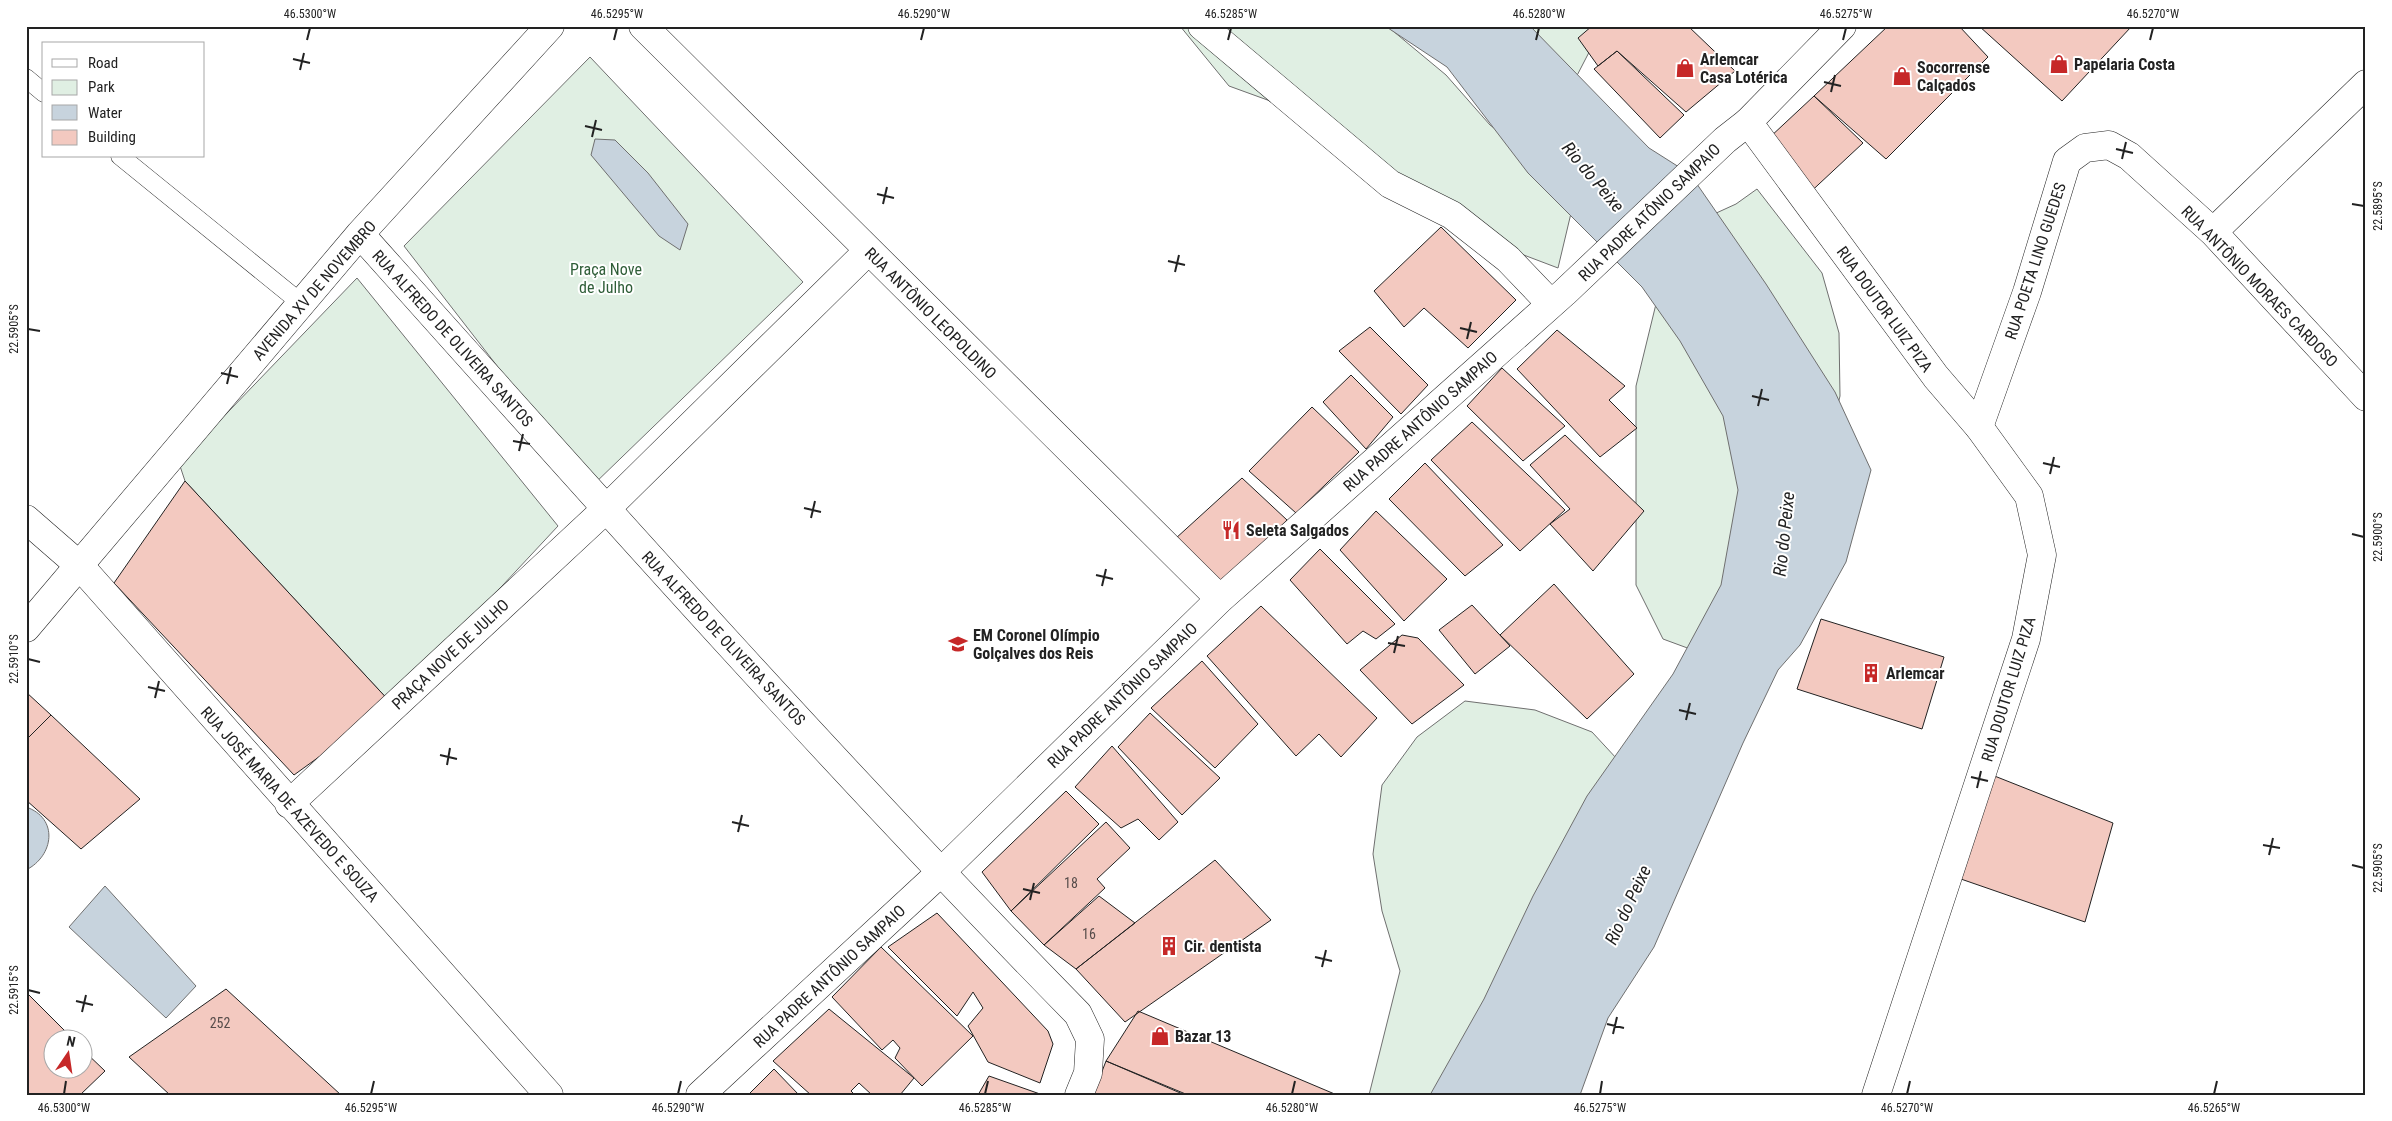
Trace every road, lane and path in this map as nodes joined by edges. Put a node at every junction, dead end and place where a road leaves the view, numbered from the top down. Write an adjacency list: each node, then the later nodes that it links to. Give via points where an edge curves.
1 (550, 26): 12 (street, AVENIDA XV DE NOVEMBRO)
2 (643, 26): 13 (street, RUA ANTÔNIO LEOPOLDINO)
3 (1202, 26): 14 (street, via 1390,184 1452,215)
4 (1842, 26): 8 (street, RUA PADRE ATÔNIO SAMPAIO)
5 (26, 78): 7 (lane)
6 (2366, 84): 11 (street)
7 (42, 91)
8 (1748, 122): 14 (street, RUA PADRE ATÔNIO SAMPAIO); 17 (street, RUA DOUTOR LUIZ PIZA, via 1936,377)
9 (2129, 156): 11 (street, RUA ANTÔNIO MORAES CARDOSO); 17 (street, RUA POETA LINO GUEDES, via 2109,145 2085,148 2067,161 2027,292)
10 (122, 158): 15 (lane)
11 (2213, 232): 16 (street, RUA ANTÔNIO MORAES CARDOSO)
12 (360, 234): 15 (street, AVENIDA XV DE NOVEMBRO); 18 (street, RUA ALFREDO DE OLIVEIRA SANTOS)
13 (868, 251): 18 (street, PRAÇA NOVE DE JULHO); 21 (street, RUA ANTÔNIO LEOPOLDINO)
14 (1558, 298): 21 (street, RUA PADRE ANTÔNIO SAMPAIO)
15 (301, 303): 20 (street, AVENIDA XV DE NOVEMBRO)
16 (2366, 397)
17 (1979, 427): 28 (street, RUA DOUTOR LUIZ PIZA, via 2029,496 2042,555 2026,639)
18 (606, 509): 23 (street, PRAÇA NOVE DE JULHO); 24 (street, RUA ALFREDO DE OLIVEIRA SANTOS)
19 (26, 518): 20 (street, RUA JOSÉ MARIA DE AZEVEDO E SOUZA)
20 (80, 566): 22 (street, AVENIDA XV DE NOVEMBRO); 23 (street, RUA JOSÉ MARIA DE AZEVEDO E SOUZA)
21 (1220, 599): 24 (street, RUA PADRE ANTÔNIO SAMPAIO)
22 (26, 628)
23 (289, 804): 25 (street, RUA JOSÉ MARIA DE AZEVEDO E SOUZA)
24 (940, 873): 26 (street, RUA PADRE ANTÔNIO SAMPAIO); 27 (street, RUA ALFREDO DE OLIVEIRA SANTOS, via 1078,1014 1090,1039 1088,1073)
25 (543, 1093)
26 (700, 1095)
27 (1079, 1095)
28 (1876, 1095)

